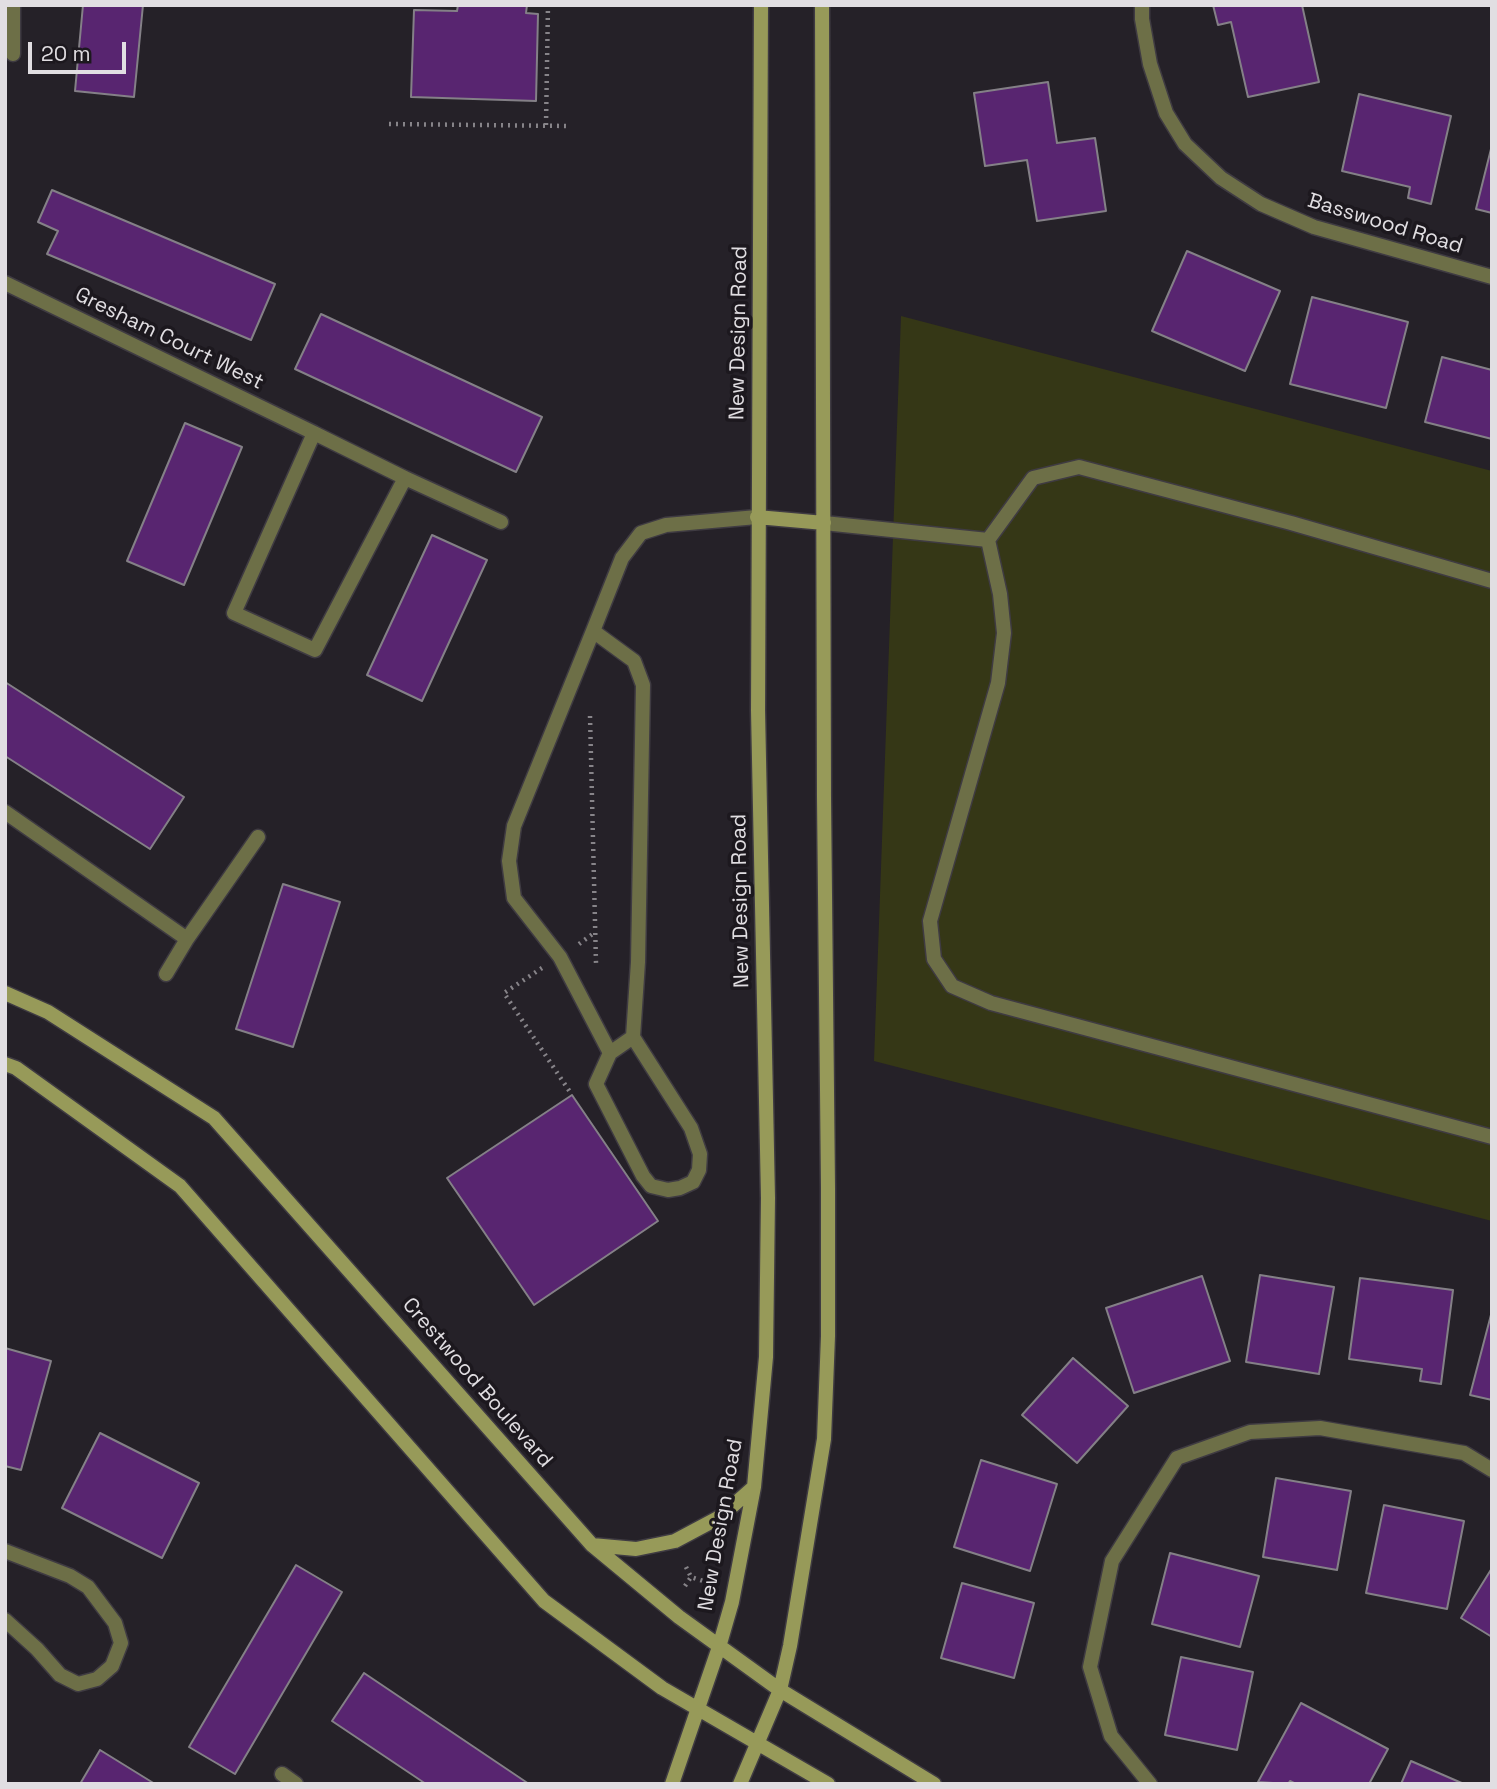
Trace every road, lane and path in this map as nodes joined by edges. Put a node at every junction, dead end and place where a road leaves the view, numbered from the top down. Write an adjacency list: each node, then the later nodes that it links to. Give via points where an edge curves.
1 (13, 5): 6 (street)
2 (548, 5): 8 (path)
3 (761, 5): 14 (main road, New Design Road)
4 (822, 5): 16 (main road)
5 (1142, 5): 10 (street, Basswood Road, via 1150,64 1166,113 1185,144 1221,178 1261,204 1314,228)
6 (13, 54)
7 (389, 124): 8 (path)
8 (546, 125): 9 (path)
9 (569, 126)
10 (1492, 277)
11 (5, 283): 12 (street, Gresham Court West)
12 (314, 433): 13 (street, Gresham Court West); 13 (street, via 234,613 315,650)
13 (405, 478): 15 (street, Gresham Court West)
14 (757, 517): 16 (main road); 19 (street, via 666,525 642,533 622,558); 35 (main road, New Design Road, via 768,1198 766,1357)
15 (501, 522)
16 (824, 523): 17 (street); 44 (main road, via 828,1336 824,1439)
17 (988, 540): 18 (street, via 1033,478 1079,467); 33 (street, via 1004,633 998,683 930,921 934,960 952,986 991,1003)
18 (1492, 581)
19 (593, 631): 25 (street, via 514,826 509,861 514,898); 29 (street, via 634,662 643,685)
20 (590, 716): 23 (path)
21 (5, 812): 24 (street)
22 (258, 837): 24 (street)
23 (595, 933): 25 (path); 26 (path)
24 (187, 939): 27 (street)
25 (560, 957): 30 (street); 32 (path, via 504,993)
26 (596, 963)
27 (166, 974)
28 (5, 993): 36 (main road, Crestwood Boulevard, via 48,1012 214,1118)
29 (633, 1037): 30 (street); 30 (street, via 691,1128 700,1154 693,1182 668,1189 651,1186 643,1176 596,1084)
30 (610, 1052)
31 (5, 1064): 45 (main road, via 180,1186 544,1601 663,1688)
32 (572, 1095)
33 (1492, 1137)
34 (1492, 1470): 53 (street, via 1464,1453 1320,1428 1250,1432 1177,1458 1112,1561 1090,1667 1111,1736)
35 (754, 1486): 36 (main road, via 720,1517 675,1541 636,1549); 43 (main road, New Design Road)
36 (592, 1545): 43 (main road, Crestwood Boulevard)
37 (5, 1551): 42 (street, via 88,1587 115,1623 121,1643 112,1666 97,1679 78,1684 60,1675)
38 (686, 1567): 39 (path)
39 (691, 1577): 40 (path); 41 (path)
40 (706, 1582)
41 (685, 1586)
42 (5, 1620)
43 (719, 1647): 44 (main road, Crestwood Boulevard); 45 (main road, New Design Road)
44 (780, 1690): 46 (main road); 52 (main road, Crestwood Boulevard)
45 (697, 1707): 46 (main road); 49 (main road, New Design Road)
46 (759, 1742): 50 (main road); 51 (main road)
47 (282, 1774): 48 (street)
48 (296, 1784)
49 (672, 1784)
50 (740, 1784)
51 (828, 1784)
52 (934, 1784)
53 (1150, 1784)

